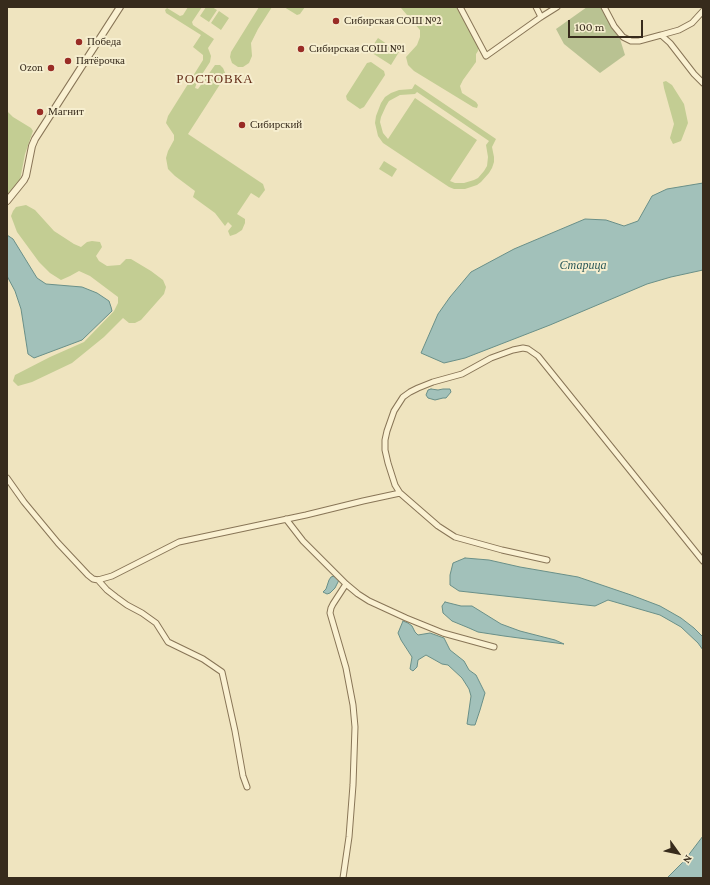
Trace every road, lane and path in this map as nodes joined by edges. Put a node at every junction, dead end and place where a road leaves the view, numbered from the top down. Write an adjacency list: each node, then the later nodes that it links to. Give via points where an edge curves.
1 (120, 7): 10 (street, via 35,139 26,176)
2 (460, 7): 7 (street, via 486,56)
3 (536, 7): 7 (street)
4 (558, 7): 7 (street)
5 (604, 7): 8 (street, via 614,26 623,37 631,41)
6 (703, 11): 8 (street, via 692,23)
7 (541, 17)
8 (661, 35): 9 (street)
9 (703, 83)
10 (7, 201)
11 (7, 478): 16 (street, via 58,543 88,575)
12 (400, 493): 13 (street); 14 (street, via 438,526 455,537); 15 (street, via 395,485 385,450 387,431 394,411 403,397 433,382 462,374 491,358 513,350 528,349 538,356 568,392)
13 (286, 519): 16 (street, via 179,542 112,576); 17 (street, via 302,541)
14 (547, 560)
15 (703, 561)
16 (98, 580): 19 (street, via 116,597 156,623 168,642 203,659 222,672)
17 (346, 584): 18 (street, via 369,601 406,618 443,633); 20 (street, via 330,613 346,668 353,705 353,785)
18 (494, 647)
19 (247, 787)
20 (343, 878)

